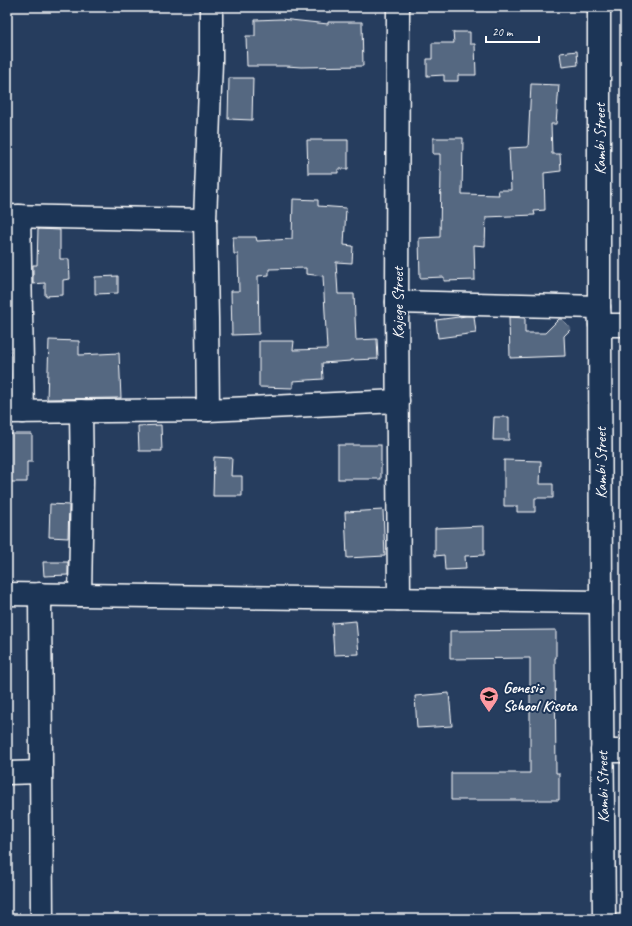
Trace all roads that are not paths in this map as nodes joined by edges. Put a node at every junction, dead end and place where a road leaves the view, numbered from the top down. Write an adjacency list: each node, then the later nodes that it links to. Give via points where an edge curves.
1 (211, 7): 5 (street)
2 (398, 7): 6 (street, Kajege Street)
3 (599, 7): 7 (street, Kambi Street)
4 (13, 216): 5 (street); 11 (street)
5 (205, 220): 10 (street)
6 (397, 302): 7 (street); 9 (street, Kajege Street)
7 (600, 316): 8 (street); 17 (street, Kambi Street)
8 (625, 325)
9 (398, 401): 10 (street); 16 (street, Kajege Street)
10 (208, 410): 12 (street)
11 (15, 412): 12 (street)
12 (81, 412): 15 (street)
13 (7, 594): 14 (street)
14 (40, 594): 15 (street); 20 (street)
15 (80, 595): 16 (street)
16 (399, 599): 17 (street)
17 (601, 602): 18 (street, Kambi Street)
18 (602, 751): 19 (street); 23 (street, Kambi Street)
19 (625, 751)
20 (42, 772): 21 (street); 22 (street)
21 (7, 773)
22 (42, 919)
23 (604, 919)

